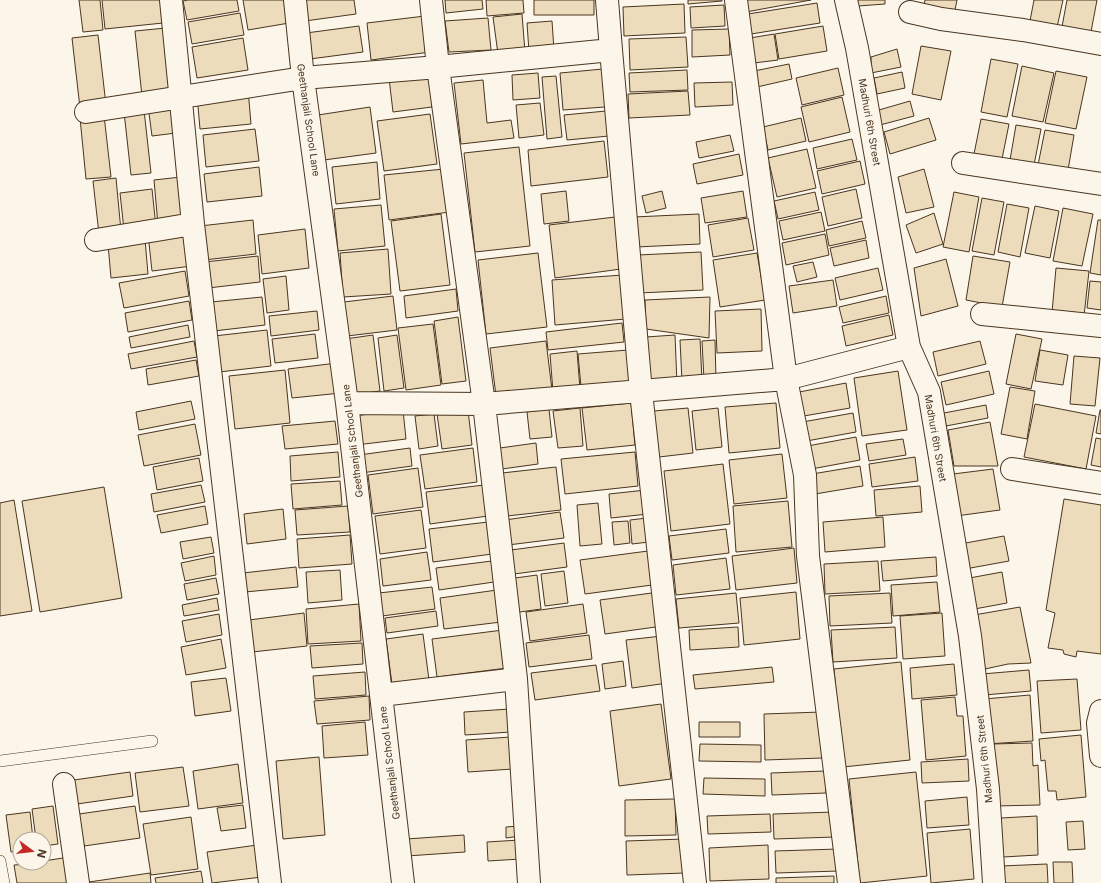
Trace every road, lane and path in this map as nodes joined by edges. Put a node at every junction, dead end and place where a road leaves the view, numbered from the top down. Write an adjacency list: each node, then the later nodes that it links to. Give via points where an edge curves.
1 (171, 0): 12 (street)
2 (295, 0): 11 (street, Geethanjali School Lane)
3 (431, 0): 10 (street)
4 (607, 0): 9 (street)
5 (736, 0): 21 (street)
6 (846, 0): 20 (street, Madhuri 6th Street, via 857,48)
7 (910, 12): 8 (street)
8 (1101, 44)
9 (611, 50): 10 (street); 22 (street)
10 (438, 68): 11 (street); 24 (street)
11 (303, 78): 12 (street); 23 (street, Geethanjali School Lane)
12 (181, 96): 13 (street); 16 (street)
13 (86, 112)
14 (963, 164): 15 (street)
15 (1101, 184)
16 (193, 224): 17 (street); 37 (street)
17 (96, 240)
18 (982, 314): 19 (street)
19 (1101, 326)
20 (909, 347): 21 (street); 42 (street, Madhuri 6th Street, via 928,392 970,636 988,789)
21 (786, 379): 22 (street); 41 (street, via 805,475 808,556)
22 (641, 392): 24 (street); 40 (street)
23 (347, 403): 24 (street); 28 (street, Geethanjali School Lane)
24 (484, 404): 27 (street)
25 (1012, 469): 26 (street)
26 (1101, 482)
27 (516, 679): 28 (street); 39 (street)
28 (381, 695): 38 (street, Geethanjali School Lane)
29 (1101, 711): 31 (street, via 1098,723)
30 (152, 741): 32 (lane)
31 (1101, 756)
32 (0, 761)
33 (64, 784): 36 (street)
34 (0, 861): 35 (lane)
35 (4, 883)
36 (78, 883)
37 (270, 883)
38 (403, 883)
39 (529, 883)
40 (695, 883)
41 (849, 883)
42 (994, 883)

